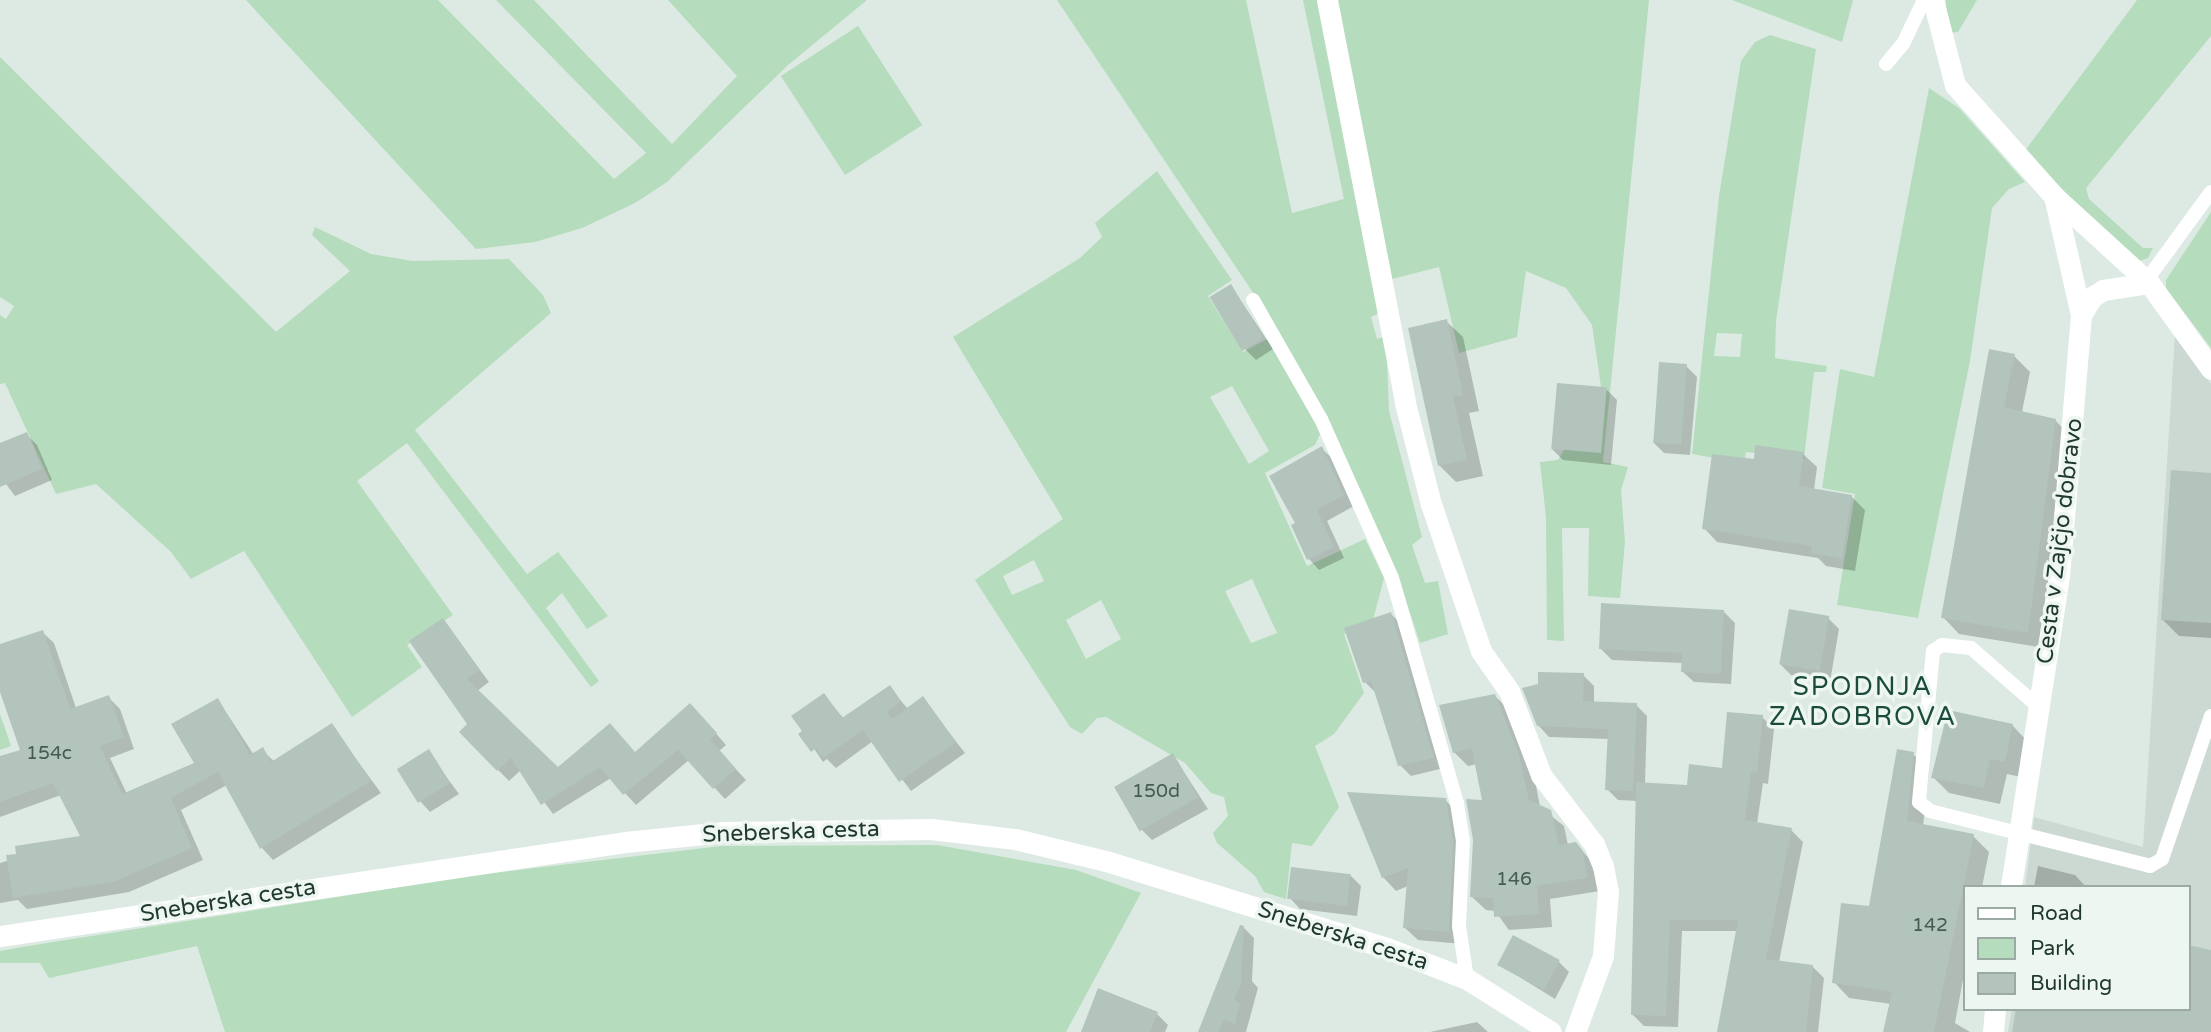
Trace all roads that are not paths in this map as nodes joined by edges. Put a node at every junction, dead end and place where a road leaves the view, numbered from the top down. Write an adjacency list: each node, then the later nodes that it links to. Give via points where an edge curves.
1 (1326, 0): 19 (street, via 1405,403 1431,504 1481,651 1509,691 1541,775 1594,844 1603,866 1608,891 1603,956)
2 (1924, 0): 4 (lane, via 1903,44)
3 (1933, 0): 6 (street, Cesta v Zajčjo dobravo, via 1955,85)
4 (1886, 64)
5 (2211, 192): 7 (lane)
6 (2054, 196): 7 (street, Cesta v Zajčjo dobravo); 9 (street, Cesta v Zajčjo dobravo)
7 (2148, 282): 9 (street, via 2103,290 2092,297); 10 (street, Cesta v Zajčjo dobravo)
8 (1253, 300): 16 (lane, via 1321,419 1392,578 1457,803 1463,839 1459,926)
9 (2081, 315): 11 (street, Cesta v Zajčjo dobravo, via 2073,453)
10 (2211, 369)
11 (2039, 707): 13 (street, Cesta v Zajčjo dobravo); 13 (lane, via 1971,648 1942,645 1933,651 1919,802 1930,811)
12 (2211, 716): 13 (lane, via 2162,859 2156,863 2128,863)
13 (2018, 832): 14 (street, Cesta v Zajčjo dobravo)
14 (2011, 885)
15 (0, 936): 16 (street, Sneberska cesta, via 625,842 723,832 932,829 1015,839 1106,861 1387,948)
16 (1467, 979): 18 (street, Sneberska cesta)
17 (1995, 1011): 20 (street)
18 (1551, 1032)
19 (1575, 1032)
20 (1993, 1032)

